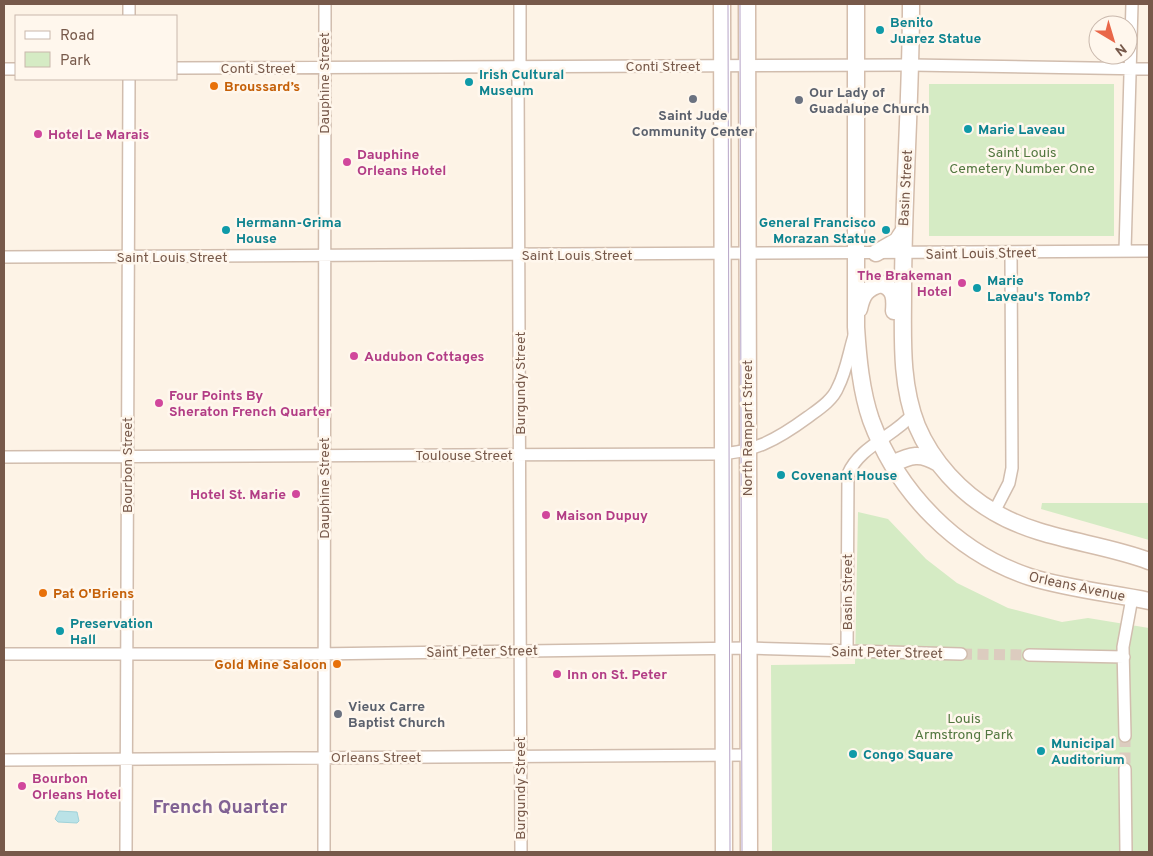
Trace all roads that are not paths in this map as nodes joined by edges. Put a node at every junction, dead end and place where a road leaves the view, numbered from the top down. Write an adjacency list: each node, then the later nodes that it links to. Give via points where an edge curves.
1 (324, 4): 14 (street, Dauphine Street)
2 (520, 4): 12 (street, Burgundy Street)
3 (722, 4): 9 (street, North Rampart Street)
4 (747, 4): 10 (street, North Rampart Street)
5 (856, 4): 11 (street)
6 (911, 4): 8 (street, Basin Street)
7 (1132, 4): 15 (street)
8 (911, 65): 11 (street, Conti Street); 15 (street, Conti Street); 18 (street, Basin Street)
9 (723, 66): 10 (street, Conti Street); 12 (street, Conti Street); 27 (street, North Rampart Street)
10 (747, 66): 11 (street, Conti Street); 24 (street, North Rampart Street)
11 (856, 66): 20 (street)
12 (520, 67): 14 (street, Conti Street); 26 (street, Burgundy Street)
13 (178, 68): 14 (street, Conti Street)
14 (324, 68): 28 (street, Dauphine Street)
15 (1132, 69): 16 (street, Conti Street); 21 (street)
16 (1149, 69)
17 (129, 80): 30 (street, Bourbon Street)
18 (903, 232): 22 (street, via 897,241); 25 (street, Basin Street)
19 (1149, 251): 21 (street, Saint Louis Street)
20 (856, 252): 22 (street, Saint Louis Street); 24 (street, Saint Louis Street); 31 (street)
21 (1125, 252): 23 (street, Saint Louis Street)
22 (876, 253): 25 (street, Saint Louis Street)
23 (1011, 253): 25 (street, Saint Louis Street); 43 (street, via 1012,468 1009,483)
24 (749, 254): 27 (street, Saint Louis Street); 35 (street, North Rampart Street)
25 (903, 254): 32 (street, Basin Street)
26 (519, 255): 27 (street, Saint Louis Street); 28 (street, Saint Louis Street); 37 (street, Burgundy Street)
27 (723, 255): 36 (street, North Rampart Street)
28 (324, 256): 30 (street, Saint Louis Street); 39 (street, Dauphine Street)
29 (4, 257): 30 (street, Saint Louis Street)
30 (127, 257): 38 (street, Bourbon Street)
31 (856, 327): 32 (street, via 862,296 874,286 887,286 895,298 893,338 898,365); 34 (street, Orleans Avenue, via 865,396); 35 (street, Toulouse Street, via 838,388 831,398 780,437)
32 (905, 377): 33 (street)
33 (913, 414): 34 (street, Basin Street); 42 (street)
34 (880, 441): 41 (street, Orleans Avenue); 52 (street, Basin Street, via 853,462 848,474)
35 (747, 451): 36 (street, Toulouse Street); 50 (street, North Rampart Street)
36 (724, 454): 37 (street, Toulouse Street); 49 (street, North Rampart Street)
37 (521, 455): 39 (street, Toulouse Street); 51 (street, Burgundy Street)
38 (127, 456): 39 (street, Toulouse Street); 40 (street, Toulouse Street); 54 (street, Bourbon Street)
39 (324, 456): 55 (street, Dauphine Street)
40 (4, 457)
41 (892, 464): 42 (street, via 917,454); 47 (street, Orleans Avenue, via 928,512 981,554 1008,568 1048,582)
42 (940, 465): 43 (street, via 965,492)
43 (994, 512): 44 (street, via 1024,526)
44 (1129, 553): 45 (street); 46 (street)
45 (1149, 556)
46 (1149, 561)
47 (1132, 598): 48 (street, Orleans Avenue); 58 (street)
48 (1149, 601)
49 (724, 648): 50 (street, Saint Peter Street); 51 (street, Saint Peter Street); 60 (street, North Rampart Street)
50 (748, 648): 52 (street, Saint Peter Street); 61 (street, North Rampart Street)
51 (520, 650): 55 (street, Saint Peter Street); 62 (street, Burgundy Street)
52 (847, 652): 56 (street, Saint Peter Street)
53 (4, 654): 54 (street, Saint Peter Street)
54 (126, 654): 55 (street, Saint Peter Street); 64 (street, Bourbon Street)
55 (324, 654): 63 (street, Dauphine Street)
56 (961, 654)
57 (1029, 655): 58 (street)
58 (1124, 657): 59 (street)
59 (1125, 736)
60 (724, 755): 61 (street, Orleans Street); 62 (street, Orleans Street); 70 (street, North Rampart Street)
61 (749, 755): 71 (street, North Rampart Street)
62 (520, 756): 63 (street, Orleans Street); 69 (street, Burgundy Street)
63 (324, 758): 64 (street, Orleans Street); 68 (street, Dauphine Street)
64 (126, 759): 65 (street, Orleans Street); 67 (street, Bourbon Street)
65 (4, 760)
66 (1125, 769): 72 (street)
67 (126, 852)
68 (324, 852)
69 (521, 852)
70 (724, 852)
71 (749, 852)
72 (1126, 852)

